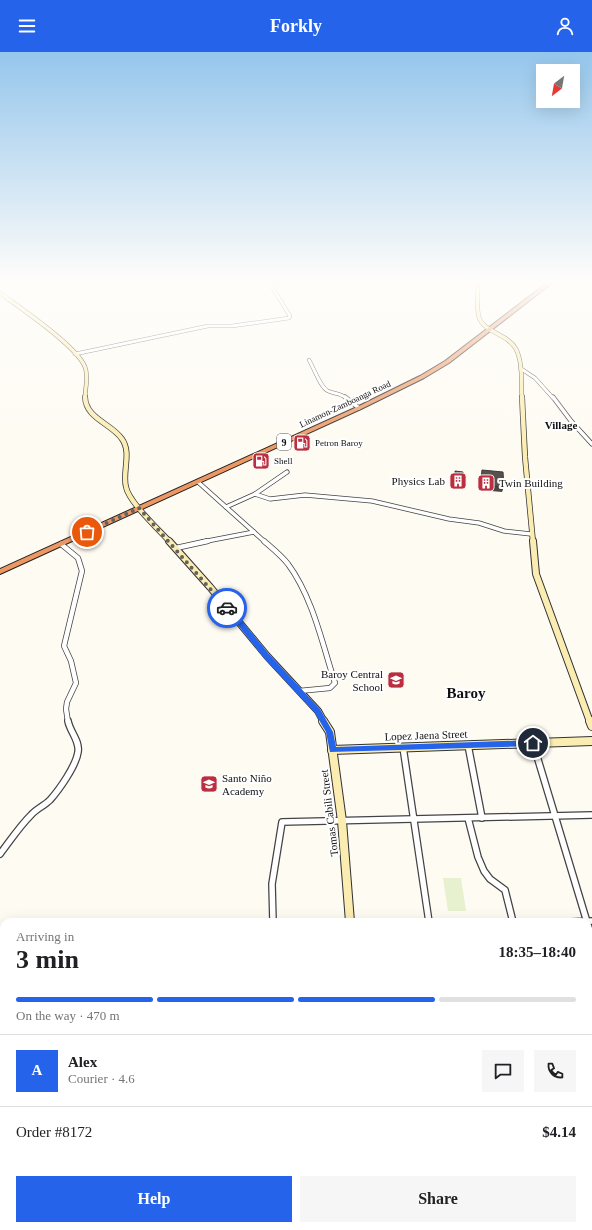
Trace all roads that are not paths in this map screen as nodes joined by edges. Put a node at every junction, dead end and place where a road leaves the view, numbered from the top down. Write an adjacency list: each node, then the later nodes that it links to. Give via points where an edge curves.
1 (55, 338): 5 (street, Tomas Cabili Street)
2 (151, 338): 5 (street)
3 (478, 338): 8 (highway, Linamon-Zamboanga Road / 9, via 430,372)
4 (506, 338): 7 (street, via 515,345)
5 (75, 354): 14 (street, Tomas Cabili Street, via 85,367 87,407 93,416 120,436 124,444 124,485)
6 (309, 360): 8 (street, via 320,383 327,390 340,394)
7 (520, 368): 9 (street, via 529,372 540,383); 16 (street)
8 (359, 408): 11 (highway, Linamon-Zamboanga Road / 9)
9 (592, 444)
10 (287, 472): 12 (street)
11 (198, 482): 13 (street); 14 (highway, Linamon-Zamboanga Road / 9)
12 (255, 494): 13 (street); 16 (street, via 270,499 305,495 372,502 504,531)
13 (226, 507): 15 (street)
14 (139, 508): 17 (highway, Linamon-Zamboanga Road / 9); 18 (street, Tomas Cabili Street)
15 (254, 532): 18 (street); 20 (street, via 291,569 301,587 310,604 335,683 330,688)
16 (531, 534): 21 (street, via 540,589)
17 (61, 544): 19 (highway, Linamon-Zamboanga Road / 9); 33 (street, via 79,558 82,571 64,646 76,678 66,709 69,726 78,744 78,753 52,798 31,815)
18 (176, 548): 20 (street, Tomas Cabili Street)
19 (0, 572)
20 (299, 691): 26 (street, Tomas Cabili Street, via 324,720 330,732)
21 (592, 726)
22 (592, 741): 23 (street, Lopez Jaena Street)
23 (533, 743): 24 (street, Lopez Jaena Street); 28 (street)
24 (468, 745): 25 (street, Lopez Jaena Street); 30 (street)
25 (403, 747): 26 (street, Lopez Jaena Street); 31 (street)
26 (332, 750): 32 (street, Tomas Cabili Street)
27 (592, 815): 28 (street)
28 (554, 816): 30 (street); 38 (street)
29 (468, 818): 30 (street); 31 (street); 37 (street, via 483,869 488,878 505,890)
30 (482, 818)
31 (415, 820): 32 (street); 36 (street)
32 (342, 821): 34 (street, via 282,822 272,884); 35 (street, Tomas Cabili Street)
33 (0, 854)
34 (273, 918)
35 (350, 918)
36 (428, 918)
37 (512, 918)
38 (586, 918)

